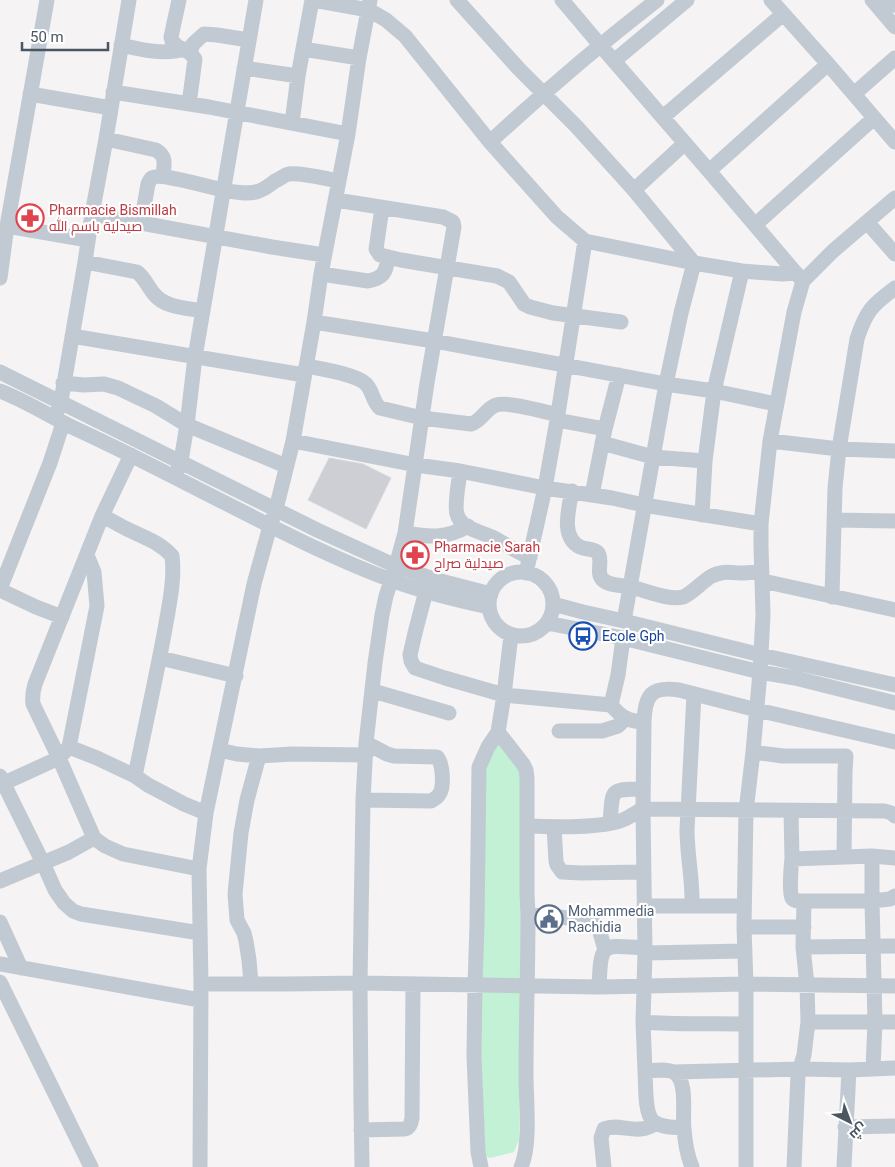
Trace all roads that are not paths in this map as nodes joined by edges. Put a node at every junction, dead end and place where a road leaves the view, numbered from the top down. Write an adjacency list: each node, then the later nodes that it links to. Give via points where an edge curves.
1 (47, 0): 29 (street)
2 (129, 0): 18 (street)
3 (179, 0): 20 (street, via 171,37 174,43)
4 (256, 0): 16 (street)
5 (312, 0): 12 (street); 19 (street)
6 (457, 0): 28 (street)
7 (562, 0): 17 (street)
8 (657, 0): 17 (street)
9 (688, 0): 23 (street)
10 (771, 0): 14 (street)
11 (875, 3): 13 (street); 15 (street)
12 (369, 5): 21 (street); 39 (street, via 405,36)
13 (895, 5)
14 (783, 14): 24 (street); 34 (street)
15 (895, 27)
16 (250, 40): 20 (street, via 204,34); 25 (street)
17 (600, 44): 23 (street); 28 (street)
18 (122, 45): 20 (street, via 163,52); 27 (street)
19 (303, 49): 21 (street); 26 (street)
20 (187, 51): 31 (street, via 195,59)
21 (359, 58): 37 (street)
22 (895, 58): 30 (street)
23 (614, 61): 34 (street)
24 (828, 64): 30 (street); 42 (street)
25 (244, 68): 26 (street); 33 (street)
26 (298, 76): 36 (street)
27 (113, 92): 31 (street); 32 (street)
28 (544, 92): 39 (street); 46 (street)
29 (30, 94): 32 (street); 54 (street)
30 (854, 94): 35 (street)
31 (189, 104): 33 (street)
32 (111, 108): 38 (street)
33 (236, 113): 36 (street); 45 (street)
34 (662, 117): 41 (street)
35 (874, 118): 40 (street); 53 (street)
36 (292, 123): 37 (street)
37 (348, 134): 44 (street)
38 (106, 139): 43 (street, via 156,150 164,157); 50 (street)
39 (490, 142): 57 (street, via 557,217)
40 (895, 142)
41 (685, 143): 42 (street); 46 (street)
42 (709, 171): 53 (street)
43 (163, 176): 45 (street); 52 (street, via 150,179)
44 (339, 181): 45 (street, via 290,173 253,193); 48 (street)
45 (223, 190): 55 (street)
46 (634, 190): 62 (street)
47 (895, 198): 51 (street)
48 (336, 200): 49 (street); 59 (street)
49 (382, 208): 60 (street, via 376,249); 63 (street, via 435,215 453,222)
50 (92, 214): 52 (street); 56 (street)
51 (867, 222): 58 (street); 66 (street)
52 (141, 224): 55 (street)
53 (755, 225): 66 (street)
54 (8, 226): 56 (street); 67 (street)
55 (215, 236): 59 (street); 69 (street)
56 (88, 240): 61 (street)
57 (585, 241): 62 (street); 70 (street)
58 (895, 254)
59 (324, 255): 65 (street)
60 (388, 258): 63 (street); 65 (street, via 384,273 375,280)
61 (85, 262): 69 (street, via 137,272 159,300); 73 (street)
62 (694, 263): 64 (street); 81 (street)
63 (448, 268): 70 (street, via 497,276 509,282 524,304); 74 (street)
64 (742, 271): 66 (street); 83 (street)
65 (320, 274): 71 (street)
66 (799, 277): 85 (street)
67 (0, 278)
68 (895, 288): 93 (street, via 872,307 862,324)
69 (203, 311): 75 (street)
70 (574, 316): 72 (street); 76 (street)
71 (314, 322): 74 (street); 77 (street)
72 (621, 322)
73 (72, 336): 75 (street); 80 (street)
74 (434, 341): 76 (street); 87 (street)
75 (195, 357): 77 (street); 89 (street)
76 (566, 365): 79 (street); 86 (street)
77 (305, 371): 87 (street, via 359,379 368,385 380,408); 91 (street)
78 (0, 372): 84 (street)
79 (619, 375): 81 (street); 90 (street)
80 (63, 383): 84 (street); 89 (street, via 104,384 118,388)
81 (666, 384): 83 (street); 96 (street)
82 (0, 391): 88 (street)
83 (714, 391): 85 (street); 98 (street)
84 (61, 401): 88 (street); 97 (street)
85 (776, 404): 92 (street)
86 (558, 417): 87 (street, via 503,404 492,408 472,424); 90 (street); 103 (street)
87 (422, 418): 99 (street)
88 (59, 421): 95 (street); 122 (street, via 50,463)
89 (187, 425): 97 (street); 100 (street)
90 (603, 436): 96 (street); 105 (street)
91 (293, 441): 99 (street); 100 (street)
92 (770, 441): 93 (street); 112 (street)
93 (839, 450): 94 (street); 110 (street)
94 (895, 451)
95 (131, 455): 102 (street); 109 (street)
96 (653, 457): 98 (street); 106 (street)
97 (180, 461): 102 (street); 107 (street)
98 (705, 461): 108 (street)
99 (416, 465): 101 (street); 115 (street)
100 (286, 466): 107 (street)
101 (460, 471): 103 (street); 114 (street, via 456,509 458,517)
102 (174, 478): 113 (street)
103 (545, 488): 104 (street); 117 (street)
104 (572, 491): 105 (street); 121 (street, via 568,524 572,539 581,548 598,553 600,575 605,582)
105 (592, 494): 106 (street)
106 (644, 505): 108 (street); 121 (street)
107 (276, 509): 113 (street); 118 (street)
108 (702, 515): 112 (street)
109 (102, 516): 116 (street); 134 (street, via 146,537 172,556 172,588)
110 (834, 520): 111 (street); 124 (street)
111 (895, 521)
112 (761, 524): 120 (street)
113 (270, 526): 118 (street, via 342,560); 136 (street, via 254,584)
114 (468, 526): 115 (street, via 443,536); 117 (street)
115 (405, 533): 118 (street)
116 (87, 556): 128 (street); 154 (street, via 94,572 97,606)
117 (530, 557): 119 (street)
118 (393, 573): 123 (street); 125 (street, via 437,580); 138 (street, via 382,615)
119 (526, 573): 125 (street, via 509,575 501,580 495,586); 126 (street, via 542,580 552,595)
120 (762, 576): 121 (street, via 717,573 684,597 677,598); 124 (street); 133 (street)
121 (631, 587): 129 (street)
122 (0, 590): 128 (street)
123 (426, 591): 125 (street, via 468,603); 140 (street, via 410,656 415,668)
124 (832, 597): 127 (street)
125 (490, 601): 131 (street, via 491,616 503,631)
126 (553, 604): 129 (street); 130 (street)
127 (895, 610)
128 (62, 617): 154 (street, via 32,693 33,704)
129 (624, 621): 133 (street)
130 (547, 623): 131 (street, via 531,635); 132 (street)
131 (511, 635): 140 (street)
132 (623, 638): 135 (street); 142 (street)
133 (761, 656): 135 (street); 137 (street)
134 (160, 658): 136 (street); 157 (street)
135 (760, 672): 141 (street); 143 (street)
136 (236, 676): 152 (street)
137 (895, 685)
138 (373, 691): 144 (street); 151 (street)
139 (694, 694): 143 (street); 146 (street, via 669,688 656,690 645,707); 162 (street)
140 (504, 695): 142 (street); 148 (street)
141 (895, 703)
142 (611, 705): 145 (street)
143 (757, 710): 149 (street); 153 (street)
144 (449, 713)
145 (626, 718): 146 (street); 147 (street, via 618,726 602,731)
146 (644, 722): 159 (street)
147 (559, 731)
148 (498, 732): 169 (street, via 526,770); 204 (street, via 479,767)
149 (862, 734): 150 (street); 156 (street)
150 (895, 742)
151 (366, 749): 155 (street); 160 (street); 160 (street, via 394,756 437,757 442,775 440,795 431,801)
152 (219, 750): 155 (street); 166 (street)
153 (753, 752): 156 (street, via 783,756); 163 (street)
154 (64, 753): 157 (street, via 97,758); 158 (street); 171 (street)
155 (259, 756): 200 (street, via 241,833 234,894 237,920 244,933 250,960)
156 (846, 756): 165 (street)
157 (135, 776): 166 (street)
158 (1, 781): 176 (street)
159 (643, 789): 161 (street); 168 (street, via 616,791)
160 (363, 800): 201 (street)
161 (643, 809): 162 (street); 168 (street, via 624,820); 178 (street)
162 (688, 810): 163 (street); 184 (street)
163 (746, 811): 164 (street); 185 (street)
164 (791, 811): 165 (street); 175 (street)
165 (844, 811): 167 (street, via 891,812); 173 (street)
166 (206, 813): 177 (street)
167 (895, 816)
168 (610, 823): 170 (street)
169 (528, 826): 170 (street); 186 (street)
170 (554, 827): 178 (street, via 556,861 562,872)
171 (94, 838): 176 (street); 177 (street, via 123,854)
172 (872, 856): 173 (street); 174 (street); 182 (street)
173 (844, 857): 175 (street)
174 (895, 858)
175 (792, 859): 181 (street, via 792,898)
176 (43, 863): 179 (street); 190 (street, via 64,903 81,914)
177 (199, 869): 190 (street)
178 (644, 872): 183 (street)
179 (0, 881)
180 (895, 896): 182 (street)
181 (804, 901): 182 (street); 189 (street)
182 (872, 901): 191 (street)
183 (644, 906): 184 (street); 195 (street)
184 (692, 906): 185 (street)
185 (744, 906): 188 (street)
186 (528, 914): 194 (street, via 590,920 599,929); 207 (street)
187 (0, 922): 198 (street)
188 (744, 926): 189 (street); 196 (street)
189 (804, 927): 193 (street)
190 (200, 934): 202 (street)
191 (873, 946): 192 (street); 193 (street); 208 (street)
192 (895, 946)
193 (803, 947): 206 (street)
194 (605, 949): 195 (street, via 613,946); 210 (street)
195 (645, 950): 196 (street); 211 (street)
196 (745, 951): 205 (street)
197 (0, 964): 198 (street)
198 (21, 968): 212 (street)
199 (0, 982): 230 (street)
200 (251, 983): 201 (street); 202 (street)
201 (360, 983): 203 (street); 229 (street)
202 (201, 984): 212 (street)
203 (413, 984): 204 (street); 229 (street, via 411,1124 404,1129)
204 (475, 984): 207 (street); 233 (street, via 474,1056 478,1152)
205 (746, 984): 206 (street); 211 (street); 217 (street)
206 (807, 985): 208 (street); 214 (street)
207 (527, 986): 210 (street); 235 (street, via 527,1138)
208 (874, 986): 209 (street); 215 (street)
209 (895, 986)
210 (599, 987): 211 (street)
211 (644, 987): 213 (street)
212 (200, 1000): 231 (street)
213 (644, 1022): 217 (street); 221 (street)
214 (808, 1022): 215 (street); 219 (street)
215 (875, 1022): 216 (street); 220 (street)
216 (895, 1022)
217 (745, 1024): 222 (street)
218 (895, 1068): 220 (street)
219 (800, 1069): 222 (street); 223 (street); 239 (street)
220 (873, 1069): 223 (street)
221 (645, 1070): 224 (street); 225 (street, via 648,1112)
222 (746, 1070): 224 (street); 238 (street)
223 (849, 1070): 227 (street)
224 (674, 1072): 228 (street, via 682,1087)
225 (656, 1123): 228 (street); 236 (street, via 636,1130 604,1129)
226 (895, 1126): 227 (street)
227 (845, 1127): 240 (street)
228 (684, 1128): 237 (street)
229 (361, 1130): 232 (street)
230 (91, 1167)
231 (200, 1167)
232 (362, 1167)
233 (482, 1167)
234 (517, 1167): 235 (street)
235 (521, 1167)
236 (604, 1167)
237 (692, 1167)
238 (746, 1167)
239 (794, 1167)
240 (844, 1167)

